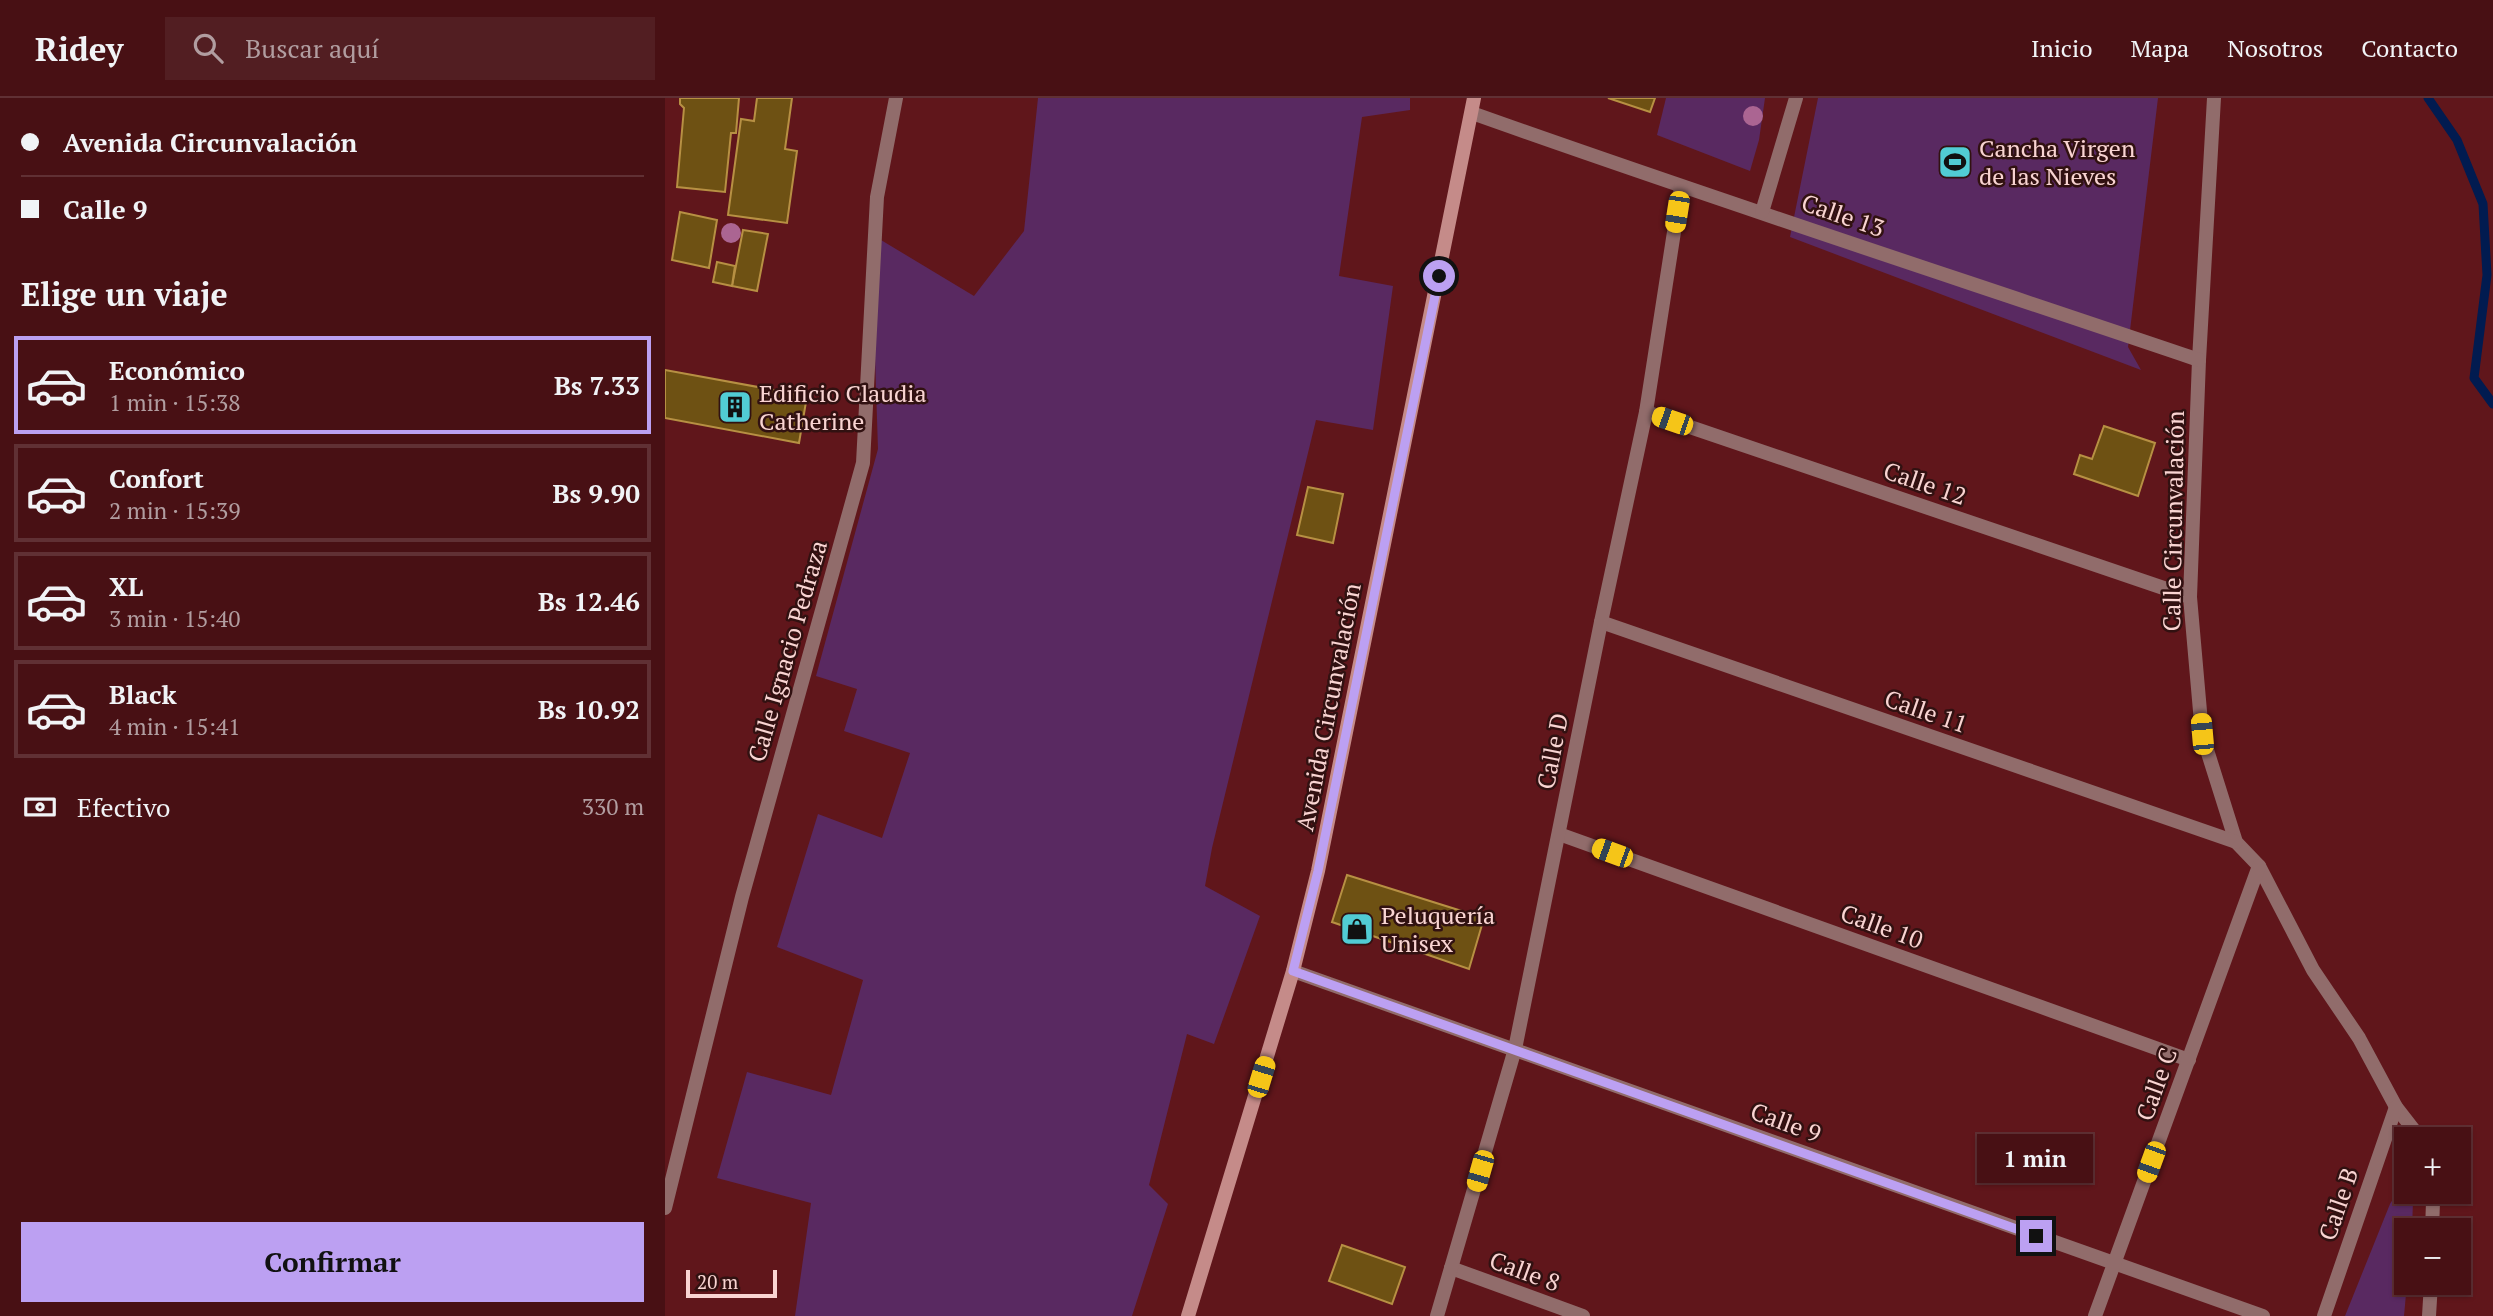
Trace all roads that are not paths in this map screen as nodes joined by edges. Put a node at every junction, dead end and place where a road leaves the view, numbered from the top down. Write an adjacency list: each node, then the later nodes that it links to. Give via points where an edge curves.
1 (896, 98): 20 (street, Calle Ignacio Pedraza, via 877,197 863,463 742,897)
2 (1474, 98): 5 (street, Avenida Circunvalación)
3 (1796, 98): 7 (street)
4 (2214, 98): 8 (street, Calle Circunvalación)
5 (1472, 113): 6 (street, Calle 13); 15 (street, Avenida Circunvalación, via 1318,871)
6 (1681, 187): 7 (street, Calle 13); 9 (street, Calle D)
7 (1762, 212): 8 (street, Calle 13)
8 (2199, 360): 10 (street, Calle Circunvalación)
9 (1646, 412): 10 (street, Calle 12); 11 (street, Calle D)
10 (2190, 597): 13 (street, Calle Circunvalación, via 2202,734)
11 (1601, 622): 12 (street, Calle D); 13 (street, Calle 11)
12 (1559, 834): 16 (street, Calle D); 17 (street, Calle 10)
13 (2236, 842): 14 (street, Calle Circunvalación)
14 (2259, 866): 17 (street, Calle C); 18 (street, Calle Circunvalación, via 2313,971 2360,1038)
15 (1293, 971): 16 (street, Calle 9); 24 (street, Avenida Circunvalación)
16 (1515, 1049): 21 (street, Calle 9); 22 (street, Calle D)
17 (2189, 1060): 21 (street, Calle C)
18 (2396, 1107): 19 (street, Calle Circunvalación); 29 (street, Calle B)
19 (2412, 1127)
20 (665, 1208)
21 (2114, 1264): 27 (street, Calle C); 28 (street, Calle 9)
22 (1451, 1268): 25 (street, Calle D); 26 (street, Calle 8)
23 (2430, 1295): 30 (street)
24 (1188, 1316)
25 (1437, 1316)
26 (1583, 1316)
27 (2095, 1316)
28 (2263, 1316)
29 (2324, 1316)
30 (2429, 1316)

